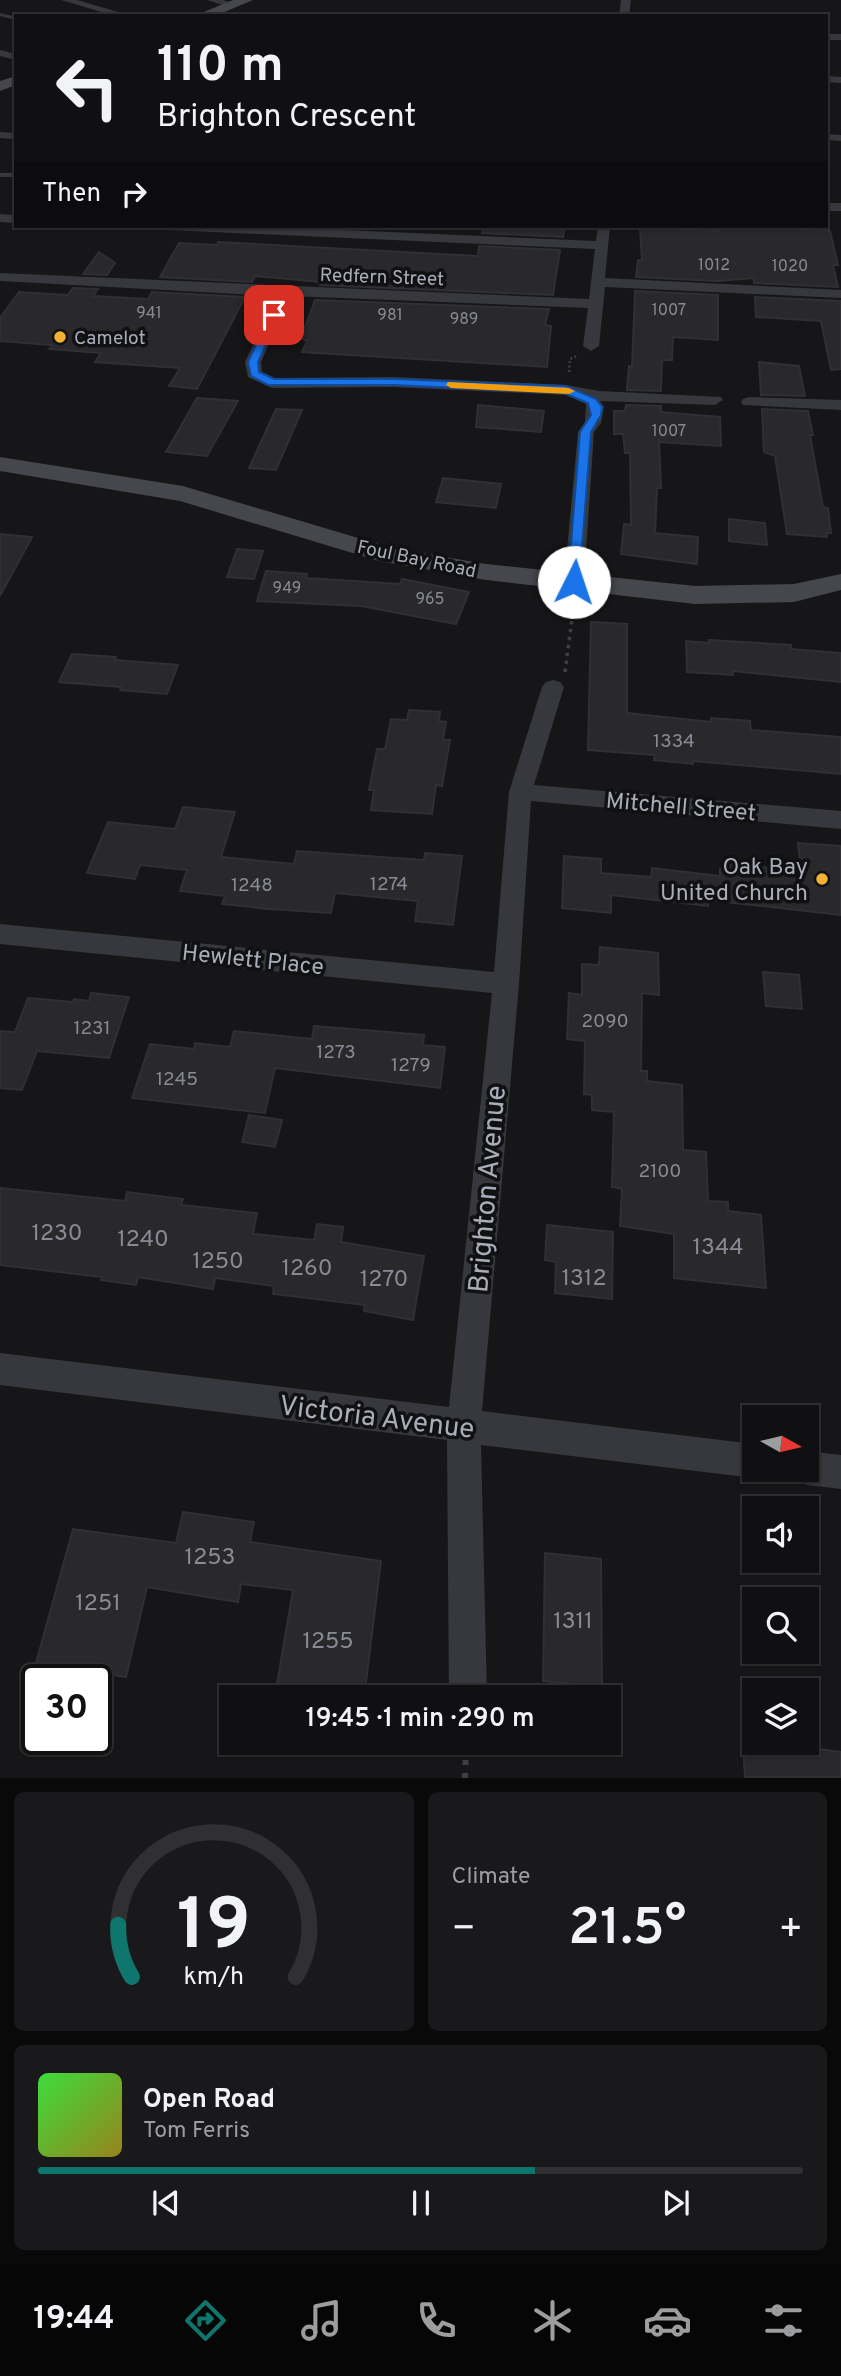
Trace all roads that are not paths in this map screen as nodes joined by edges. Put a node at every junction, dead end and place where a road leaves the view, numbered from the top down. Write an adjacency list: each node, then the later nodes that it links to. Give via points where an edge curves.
1 (66, 0): 5 (street)
2 (212, 0): 4 (street)
3 (246, 0): 4 (street)
4 (232, 5): 6 (street)
5 (119, 14)
6 (207, 14)
7 (214, 228): 9 (street)
8 (604, 228): 9 (street)
9 (602, 245): 11 (street)
10 (0, 277): 12 (street, Redfern Street)
11 (598, 282): 13 (street); 14 (street)
12 (285, 292): 14 (street, Redfern Street); 16 (street, via 253,362 254,374 272,383 394,382)
13 (841, 294)
14 (596, 304): 15 (street)
15 (591, 346)
16 (566, 390): 17 (street, via 599,396); 20 (street); 20 (street, via 596,407 593,423)
17 (715, 400)
18 (749, 402): 19 (street)
19 (841, 405)
20 (578, 422): 22 (street)
21 (0, 464): 22 (street, Foul Bay Road, via 183,494 388,555)
22 (574, 582): 23 (street, Foul Bay Road, via 695,595 794,593)
23 (841, 582)
24 (553, 687): 25 (street, Brighton Avenue)
25 (520, 792): 26 (street, Mitchell Street); 28 (street, Brighton Avenue)
26 (841, 820)
27 (0, 934): 28 (street, Hewlett Place)
28 (506, 984): 30 (street, Brighton Avenue)
29 (0, 1369): 30 (street, Victoria Avenue)
30 (464, 1426): 31 (street, Victoria Avenue); 34 (street, Brighton Avenue)
31 (742, 1460)
32 (819, 1469): 33 (street)
33 (841, 1472)
34 (468, 1685)

